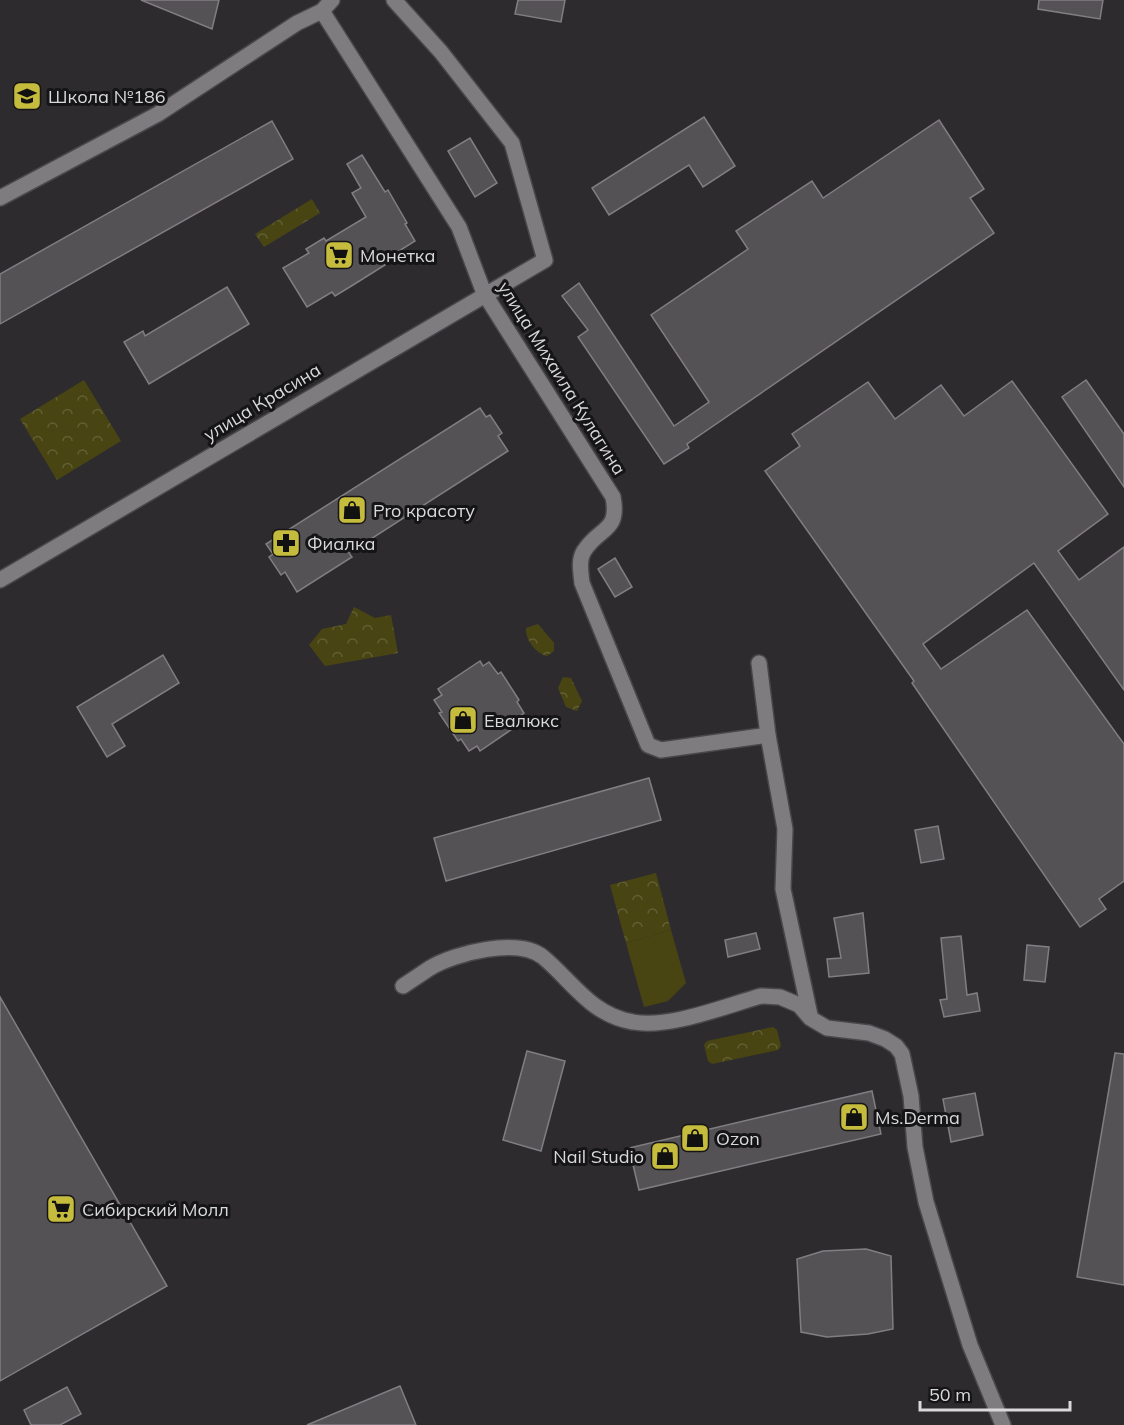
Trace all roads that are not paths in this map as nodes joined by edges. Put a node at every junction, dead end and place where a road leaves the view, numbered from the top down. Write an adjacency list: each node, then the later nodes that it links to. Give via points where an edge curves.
1 (394, 0): 4 (street, улица Красина, via 441,52 512,144 545,260)
2 (327, 5): 3 (street, via 158,114); 4 (street, улица Михаила Кулагина, via 459,227)
3 (0, 198)
4 (484, 294): 5 (street, улица Красина); 7 (street, улица Михаила Кулагина, via 613,497 613,522 583,551 581,575 648,745 661,750)
5 (0, 580)
6 (759, 663): 7 (street)
7 (768, 735): 9 (street, via 785,829 783,889)
8 (404, 986): 9 (street, via 431,967 460,957 490,949 527,948 541,955 600,1011 634,1023 667,1021 761,996 780,997 799,1005)
9 (810, 1018): 10 (street, via 828,1028 885,1039 902,1054 926,1202 970,1345)
10 (1003, 1425)

